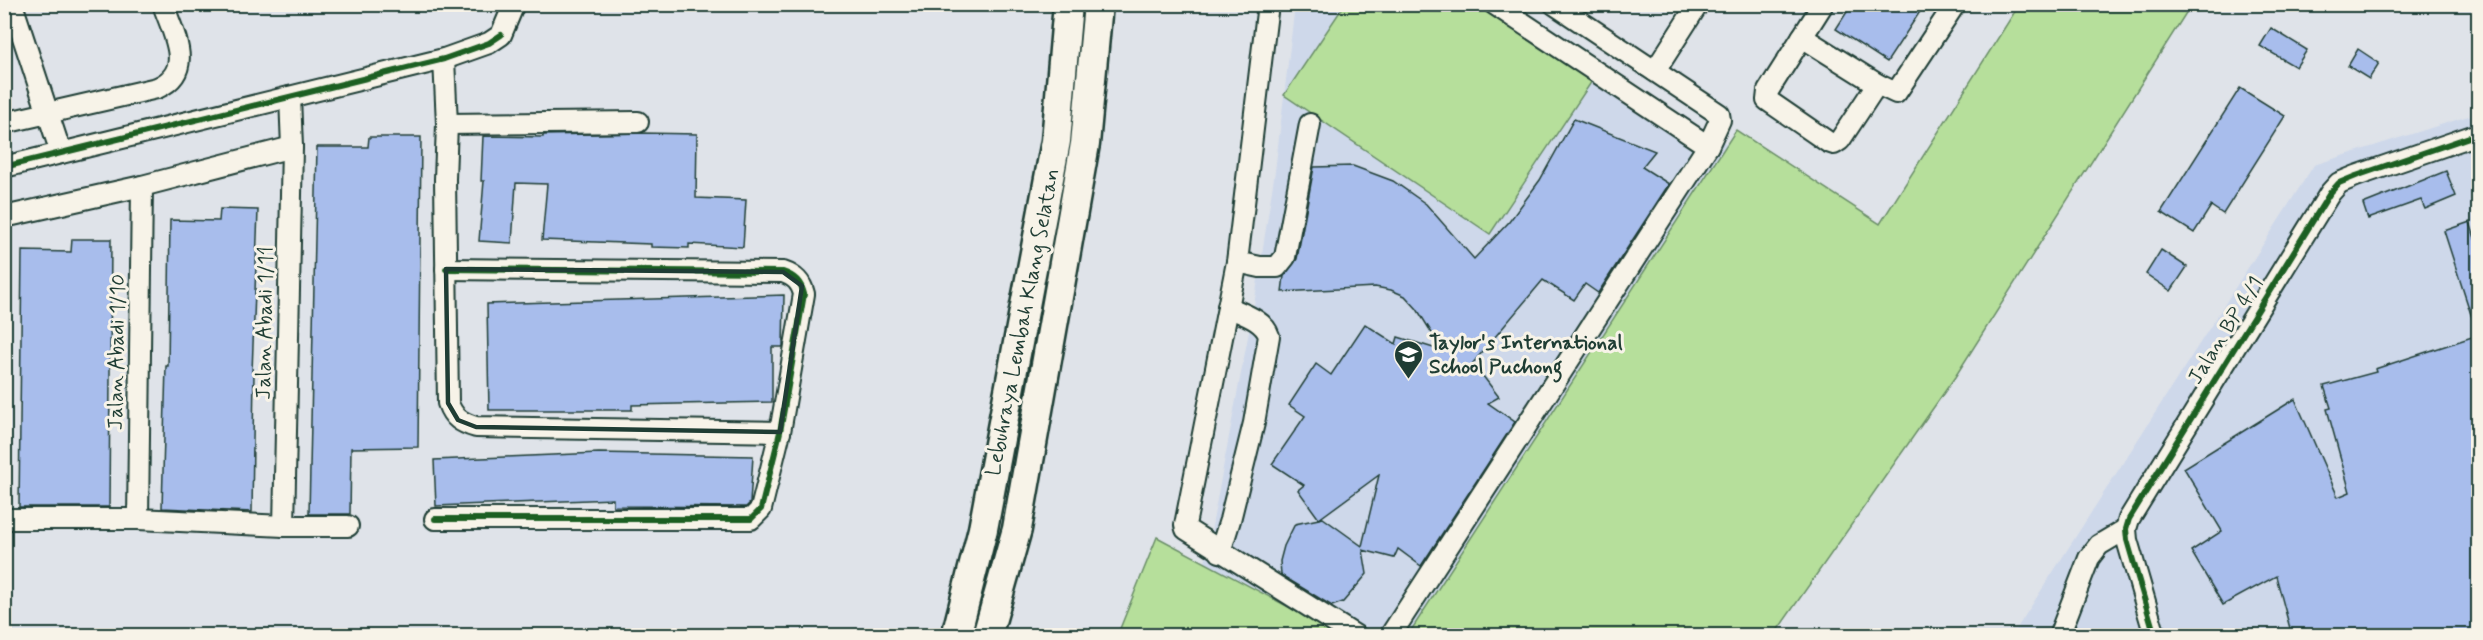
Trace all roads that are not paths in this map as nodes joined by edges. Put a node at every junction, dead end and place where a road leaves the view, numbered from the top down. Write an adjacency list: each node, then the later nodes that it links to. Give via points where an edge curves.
1 (12, 4): 17 (street)
2 (163, 4): 17 (street, via 180,58 177,73 169,83)
3 (514, 4): 13 (street, via 501,35)
4 (1068, 4): 40 (highway, Lebuhraya Lembah Klang Selatan, via 1056,141 983,529)
5 (1098, 4): 41 (highway, Lebuhraya Lembah Klang Selatan, via 1085,144 1017,529)
6 (1268, 4): 29 (street)
7 (1494, 4): 23 (street)
8 (1554, 4): 14 (street)
9 (1698, 4): 14 (street)
10 (1823, 4): 12 (street)
11 (1955, 4): 15 (street, via 1900,89 1890,92)
12 (1802, 37): 15 (street); 15 (street, via 1768,91 1767,100 1828,142 1840,140)
13 (444, 59): 16 (street); 20 (street)
14 (1655, 71): 23 (street, via 1719,114)
15 (1877, 84)
16 (290, 97): 24 (street, Jalan Abadi 1/11); 25 (street)
17 (48, 111): 19 (street); 25 (street)
18 (638, 122): 20 (street)
19 (4, 123)
20 (447, 124): 30 (street)
21 (1310, 124): 29 (street, via 1285,258 1276,267)
22 (2478, 134): 38 (street, Jalan BP 4/1, via 2356,176 2339,183 2330,193 2135,505)
23 (1708, 146): 43 (street)
24 (292, 147): 27 (street); 36 (street, Jalan Abadi 1/11)
25 (61, 153): 26 (street)
26 (4, 167)
27 (142, 186): 28 (street); 34 (street, Jalan Abadi 1/10)
28 (4, 217)
29 (1237, 262): 31 (street)
30 (446, 269): 32 (street, via 448,403 451,412 466,424); 32 (street, via 791,274 804,294)
31 (1228, 307): 39 (street, via 1185,525); 39 (street, via 1252,318 1266,328 1269,336 1254,423)
32 (780, 432): 35 (street, via 761,509 751,519)
33 (4, 519): 34 (street)
34 (138, 519): 36 (street)
35 (435, 519)
36 (284, 526): 37 (street)
37 (348, 526)
38 (2126, 529): 44 (street, via 2099,545 2089,558); 45 (street)
39 (1220, 552): 42 (street)
40 (956, 636)
41 (987, 636)
42 (1356, 636)
43 (1390, 636)
44 (2059, 636)
45 (2155, 636)

